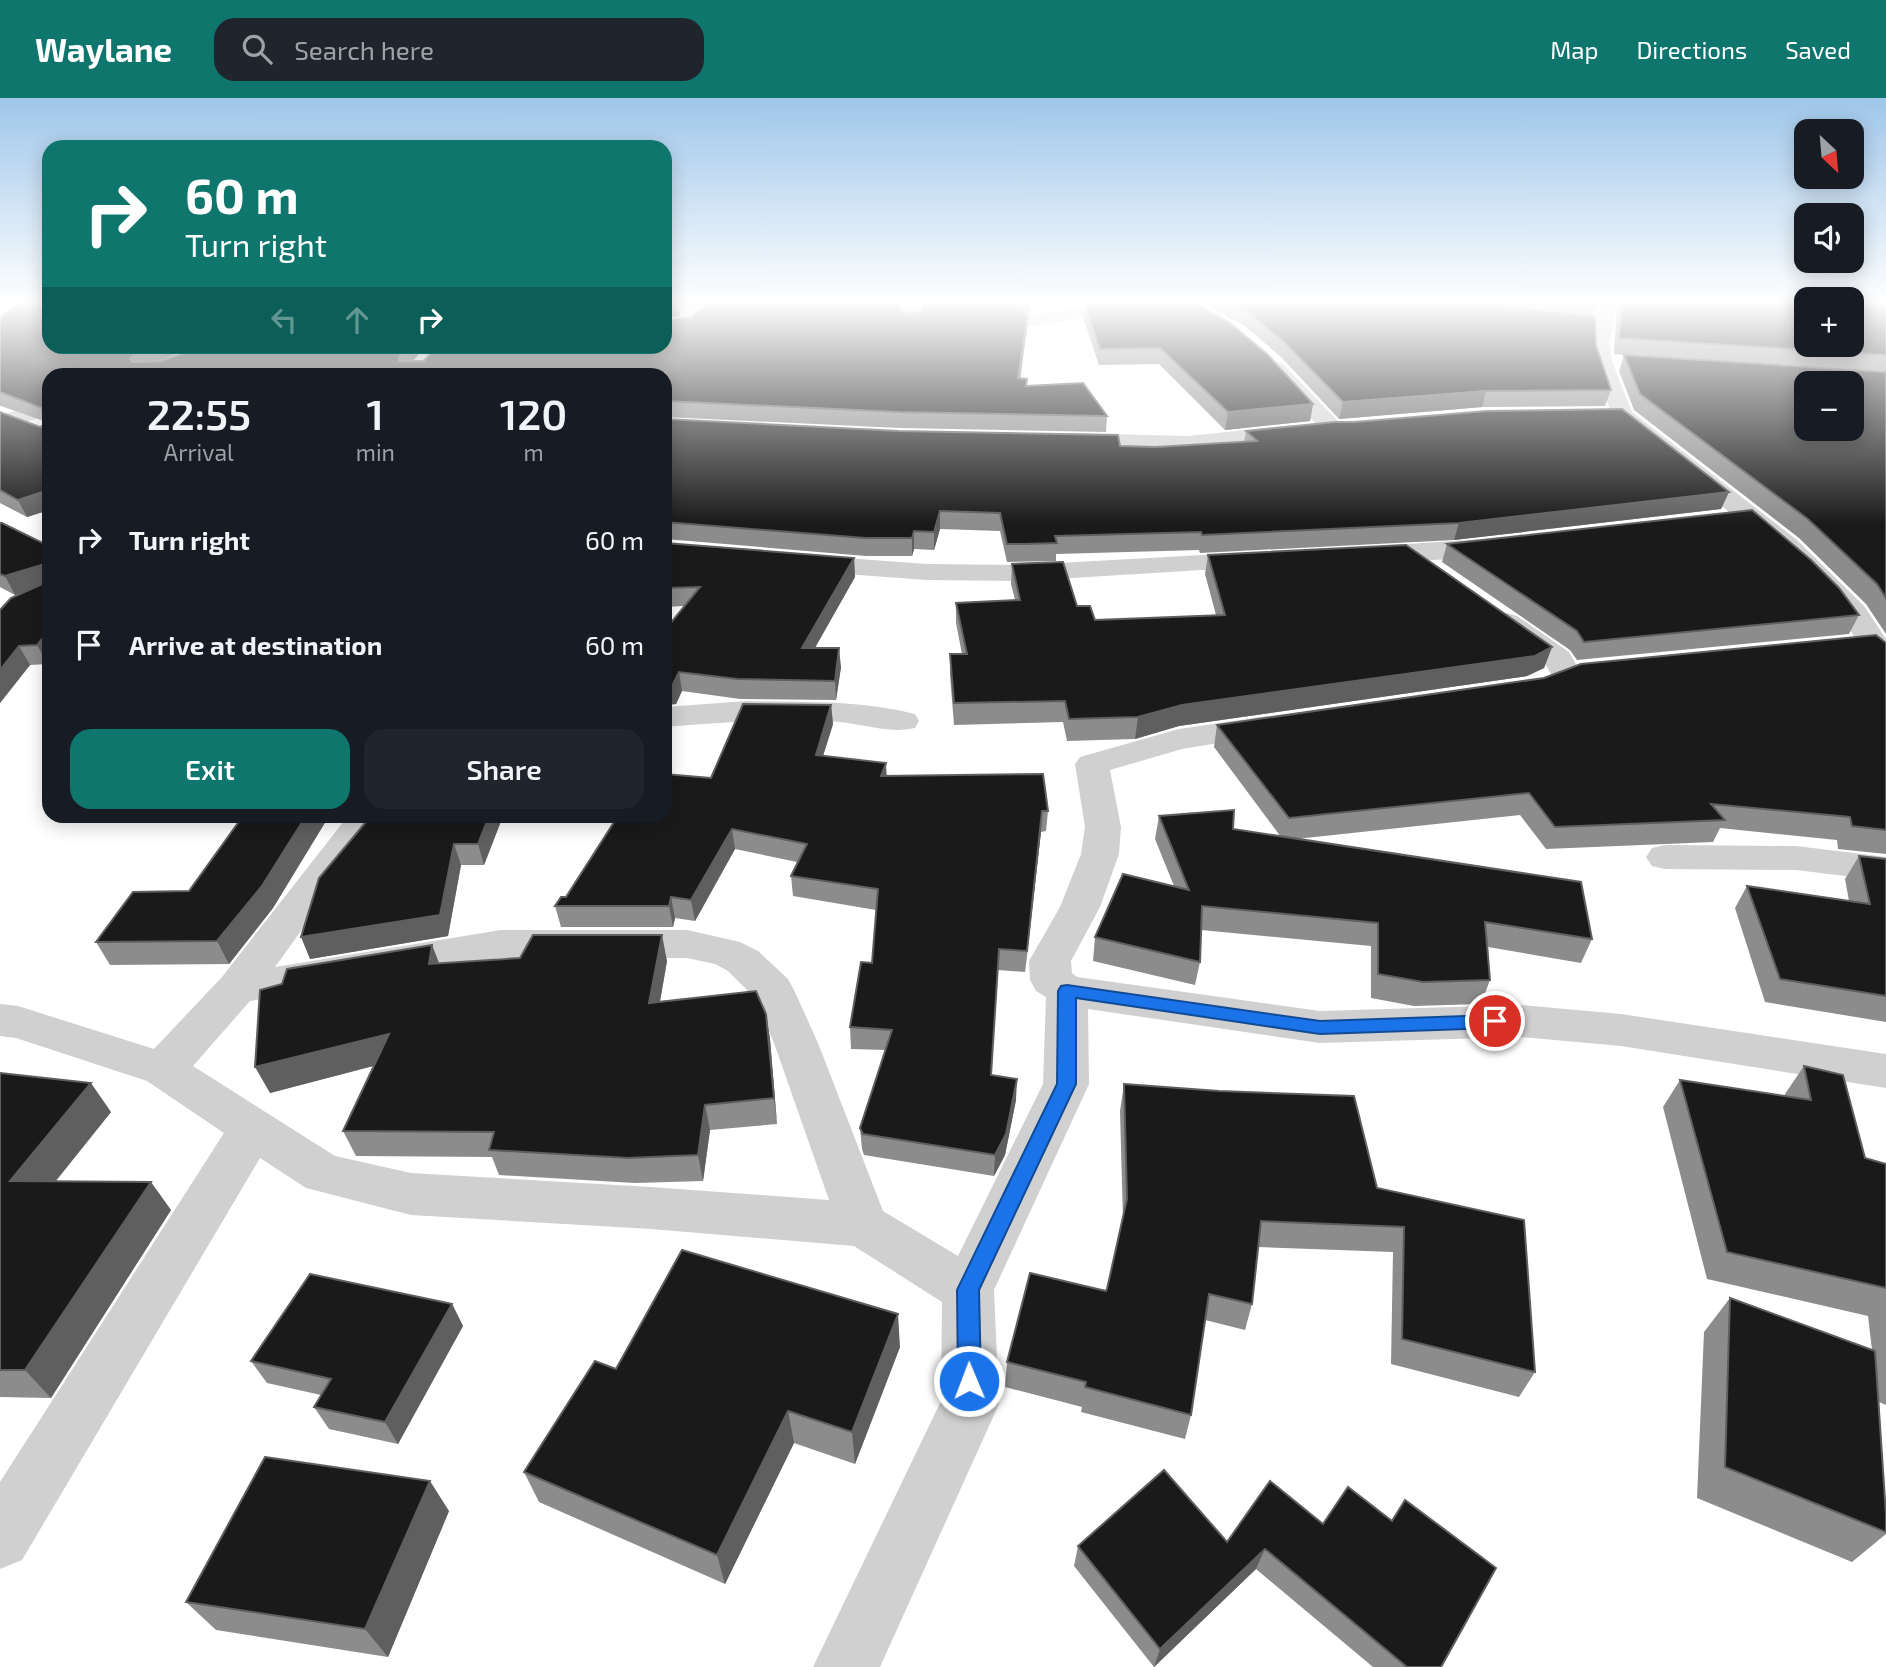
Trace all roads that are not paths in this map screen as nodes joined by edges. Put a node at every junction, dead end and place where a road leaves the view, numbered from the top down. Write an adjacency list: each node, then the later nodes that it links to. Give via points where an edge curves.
1 (1287, 377): 8 (street, via 1341,428 1188,443)
2 (1608, 377): 5 (street)
3 (42, 409): 6 (street)
4 (1597, 415): 5 (street)
5 (1622, 415): 9 (street)
6 (6, 417): 7 (street)
7 (42, 432)
8 (1043, 439)
9 (1751, 516): 10 (street); 18 (street, via 1854,612)
10 (1710, 521)
11 (1522, 543): 12 (street)
12 (1408, 553): 13 (street); 16 (street)
13 (1338, 556)
14 (1283, 558): 15 (street, via 1023,573 927,572)
15 (775, 561)
16 (1440, 575)
17 (1483, 606): 19 (street, via 1579,672)
18 (1873, 641)
19 (1536, 687)
20 (672, 717): 21 (street, via 747,711 839,712)
21 (903, 721)
22 (1303, 721): 27 (street, via 1179,739 1092,764 1103,827 1100,853 1080,907 1050,961 1051,980)
23 (361, 823): 26 (street)
24 (1665, 857): 25 (street, via 1796,858)
25 (1886, 869)
26 (237, 988): 29 (street); 32 (street, via 501,944 687,944 726,952 743,961 773,990)
27 (1067, 991): 30 (street, via 1320,1027 1520,1021 1621,1030); 33 (street, via 1066,1084)
28 (0, 1020): 29 (street)
29 (163, 1069): 31 (street)
30 (1886, 1071)
31 (253, 1128): 32 (street, via 323,1174 411,1194); 34 (street)
32 (863, 1225): 33 (street)
33 (968, 1290): 35 (street, via 970,1404)
34 (0, 1538)
35 (846, 1667)

